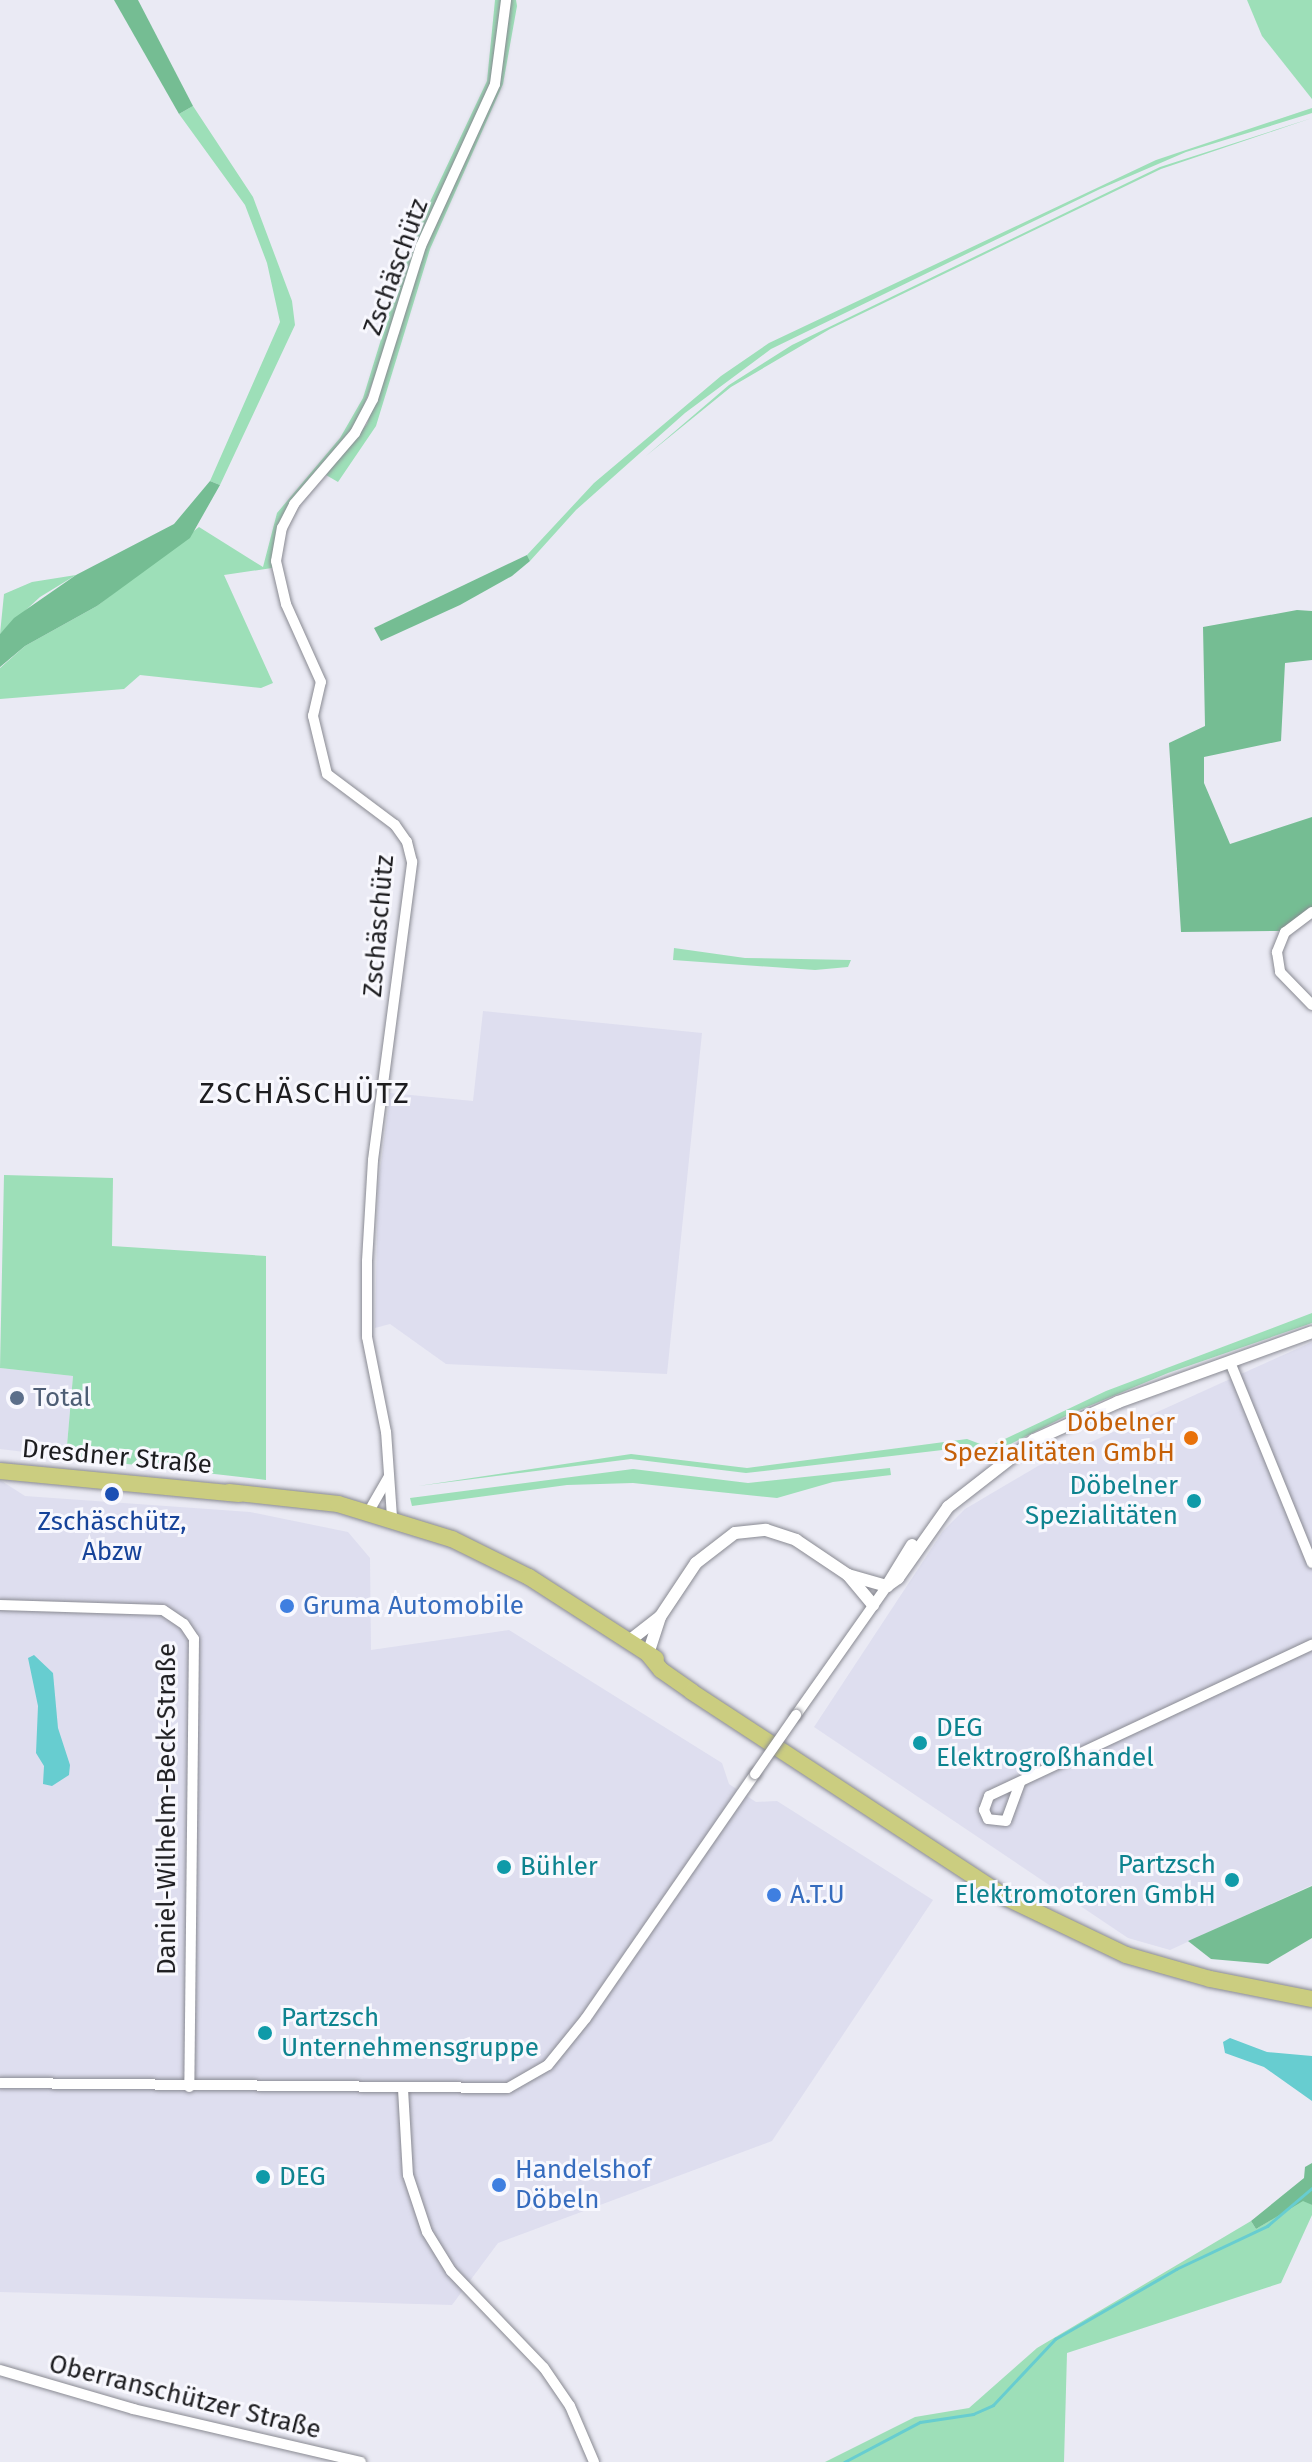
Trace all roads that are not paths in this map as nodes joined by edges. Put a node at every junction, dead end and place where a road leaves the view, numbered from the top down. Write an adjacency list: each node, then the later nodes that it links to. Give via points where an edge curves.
1 (506, 0): 7 (street, Zschäschütz, via 495,84 421,246 373,399 355,433 294,504 282,528 276,561 286,604 321,682 313,716 327,774 395,825 412,862 369,1198 367,1337 386,1432)
2 (1312, 912): 3 (street, via 1285,932 1277,952 1280,972)
3 (1312, 1005)
4 (1312, 1332): 5 (street)
5 (1230, 1362): 10 (street); 12 (street, via 1054,1429 999,1462 942,1514)
6 (0, 1471): 8 (main road, Dresdner Straße, via 323,1501)
7 (388, 1478): 8 (street); 9 (street, Zschäschütz)
8 (369, 1511): 9 (main road, Dresdner Straße)
9 (392, 1517): 16 (main road, Dresdner Straße, via 484,1553)
10 (1312, 1563)
11 (848, 1575): 12 (street); 14 (street); 15 (street, via 780,1533 735,1533 696,1563)
12 (887, 1586): 14 (street)
13 (0, 1605): 22 (street, Daniel-Wilhelm-Beck-Straße, via 163,1610 184,1624 194,1639)
14 (873, 1605): 23 (street, bridge, via 548,2065 508,2088)
15 (660, 1617): 16 (street); 18 (street)
16 (629, 1641): 18 (main road, Dresdner Straße)
17 (1312, 1645): 19 (street)
18 (648, 1654): 20 (main road, Dresdner Straße, via 661,1670 1007,1898 1102,1945 1210,1979)
19 (1020, 1783)
20 (1312, 1999)
21 (0, 2083): 22 (street)
22 (189, 2087): 23 (street)
23 (403, 2089): 26 (street, via 406,2165 427,2232 451,2271 544,2368 570,2406)
24 (0, 2370): 25 (street, Oberranschützer Straße, via 133,2409)
25 (361, 2462)
26 (594, 2462)

